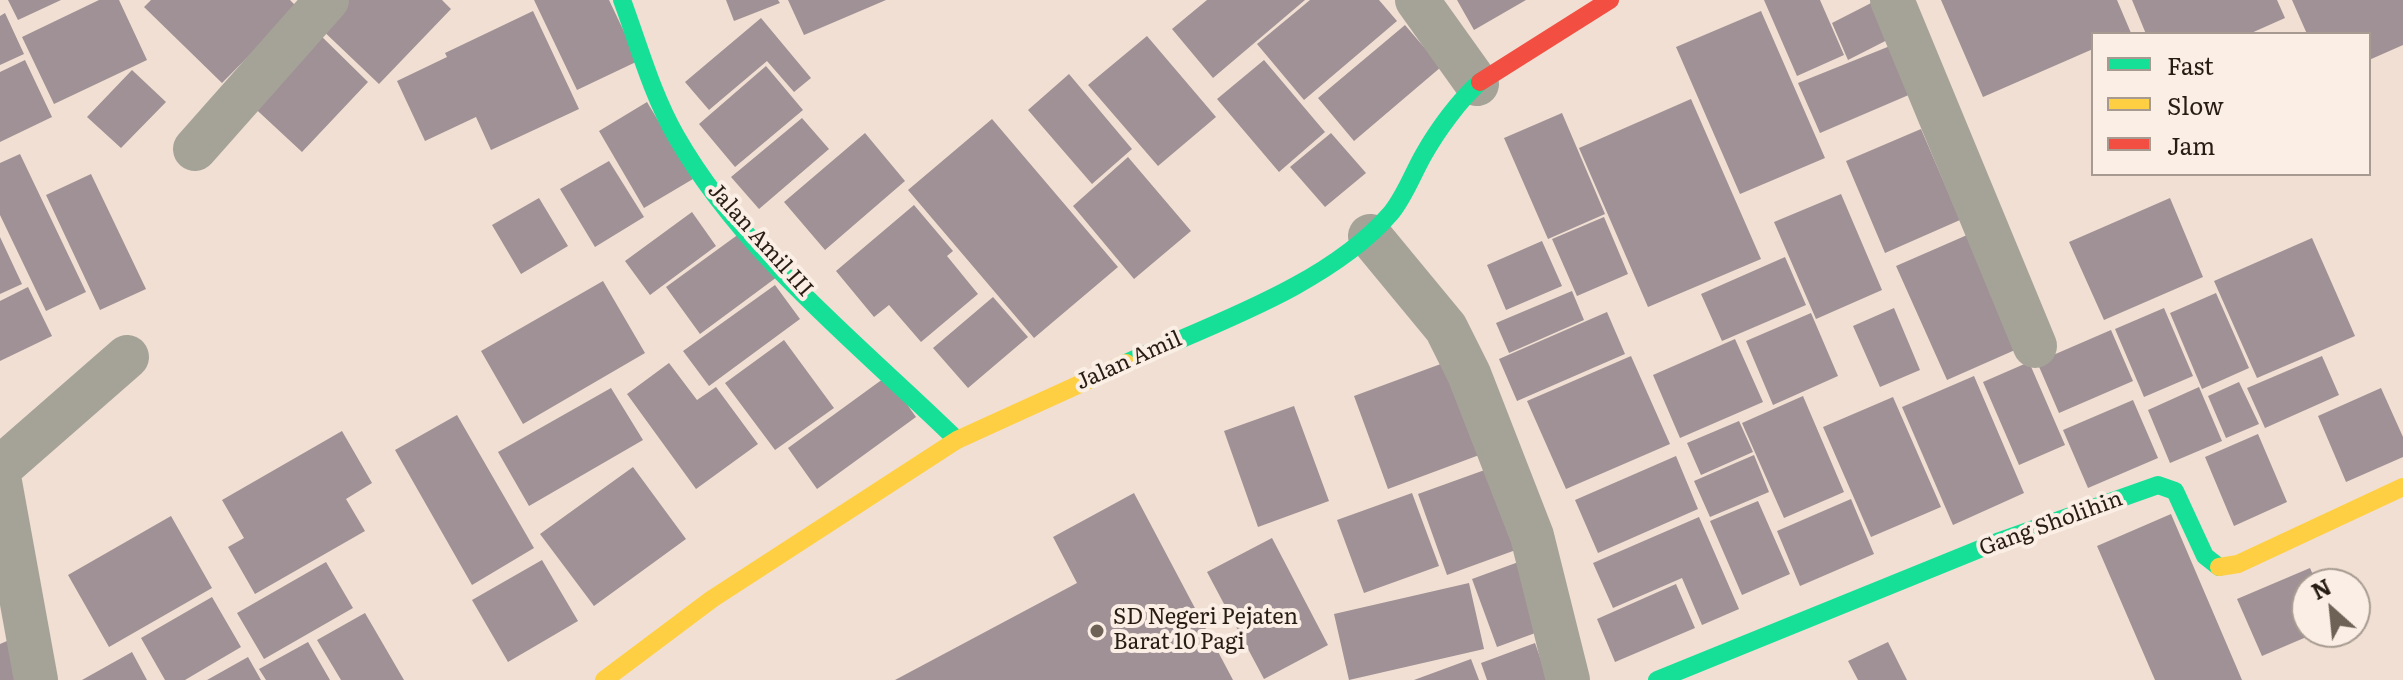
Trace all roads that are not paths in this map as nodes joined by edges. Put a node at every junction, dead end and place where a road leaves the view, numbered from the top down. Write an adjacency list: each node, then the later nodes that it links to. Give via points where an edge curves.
1 (327, 0): 7 (street)
2 (622, 0): 11 (street, Jalan Amil III, via 684,150 714,190 797,284)
3 (1417, 0): 6 (street)
4 (1610, 0): 6 (street, Jalan Amil)
5 (1892, 0): 9 (street)
6 (1477, 84): 8 (street, Jalan Amil, via 1446,122 1394,209)
7 (195, 149)
8 (1370, 236): 11 (street, Jalan Amil, via 1336,261 1254,305); 17 (street, via 1446,328 1469,374 1532,536)
9 (2035, 346)
10 (127, 357): 12 (street)
11 (957, 440): 16 (street, Jalan Amil, via 712,599)
12 (0, 468)
13 (0, 482): 15 (street)
14 (2403, 487): 18 (street, Gang Sholihin, via 2220,568 2205,556 2175,491 2158,485 1997,542)
15 (36, 680)
16 (604, 680)
17 (1568, 680)
18 (1657, 680)

